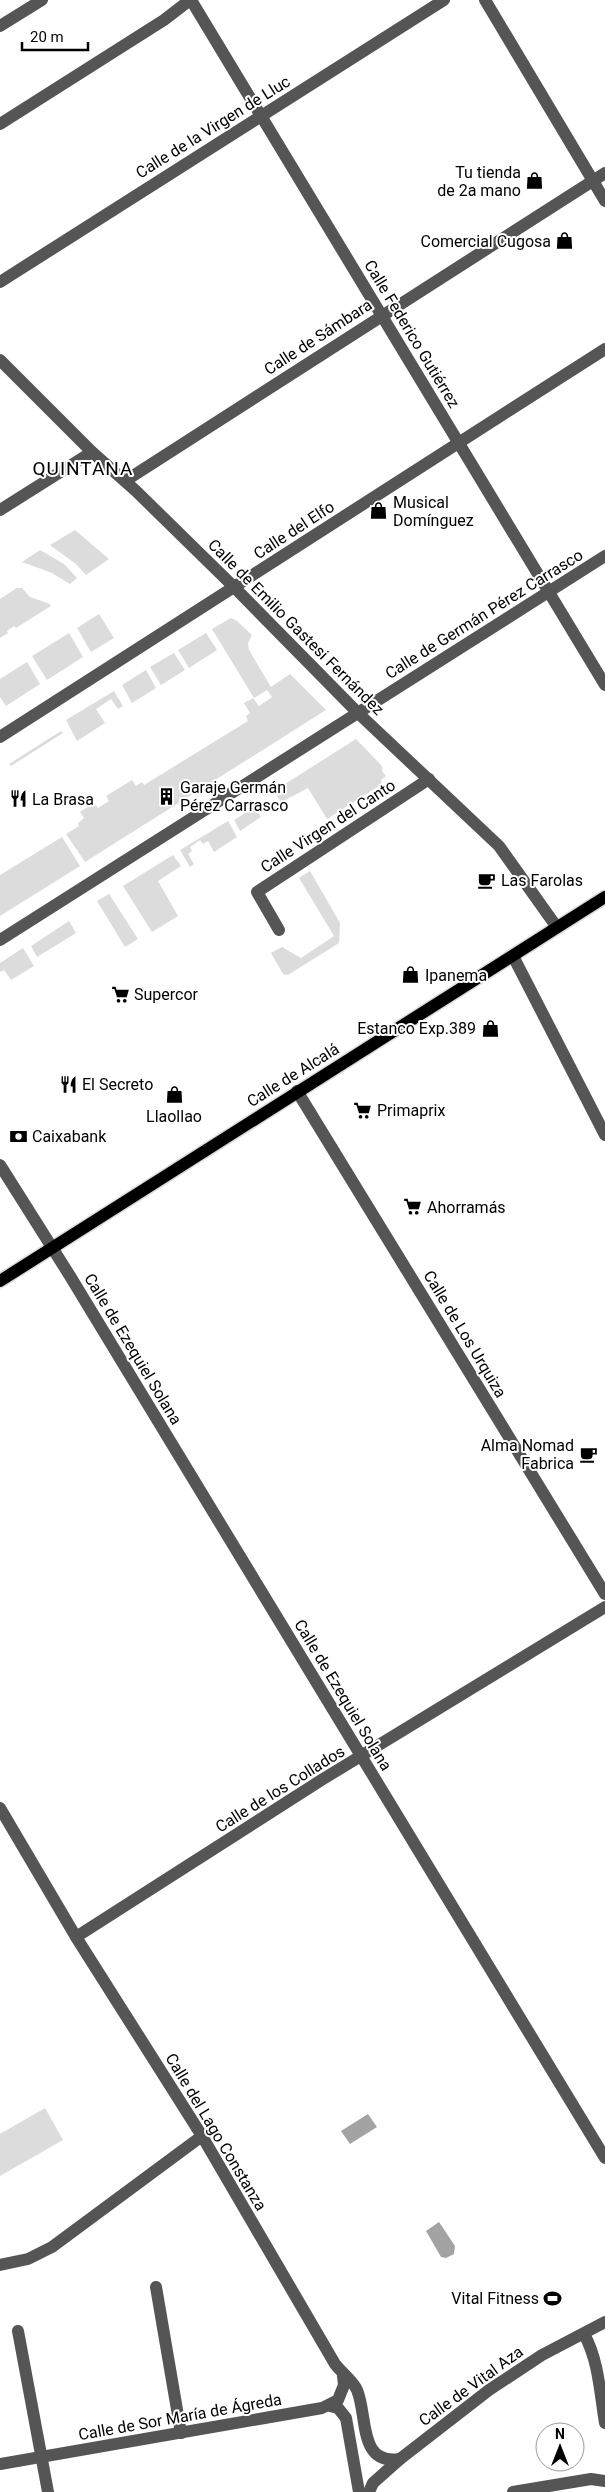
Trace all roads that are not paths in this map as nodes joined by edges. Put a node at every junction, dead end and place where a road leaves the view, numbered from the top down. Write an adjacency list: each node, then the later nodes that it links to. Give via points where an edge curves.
1 (42, 0): 5 (street)
2 (190, 0): 6 (street, Calle Federico Gutiérrez); 7 (street, via 164,20)
3 (444, 0): 6 (street, Calle de la Virgen de Lluc)
4 (485, 0): 9 (street)
5 (0, 26)
6 (261, 116): 11 (street, Calle de la Virgen de Lluc); 12 (street, Calle Federico Gutiérrez)
7 (0, 124)
8 (605, 173): 9 (street, Calle de Sámbara)
9 (593, 181): 10 (street); 12 (street, Calle de Sámbara)
10 (605, 201)
11 (0, 282)
12 (382, 316): 15 (street, Calle Federico Gutiérrez); 17 (street, Calle de Sámbara)
13 (605, 349): 15 (street, Calle del Elfo)
14 (0, 360): 16 (street, Calle de Emilio Gastesi Fernández)
15 (459, 443): 20 (street, Calle del Elfo); 21 (street, Calle Federico Gutiérrez)
16 (92, 452): 17 (street, Calle de Emilio Gastesi Fernández); 18 (street)
17 (125, 481): 20 (street, Calle de Emilio Gastesi Fernández)
18 (0, 510)
19 (605, 556): 21 (street, Calle de Germán Pérez Carrasco)
20 (234, 587): 23 (street, Calle de Emilio Gastesi Fernández); 24 (street, Calle del Elfo)
21 (549, 592): 22 (street, Calle Federico Gutiérrez); 23 (street, Calle de Germán Pérez Carrasco)
22 (605, 685)
23 (358, 713): 25 (street, Calle de Emilio Gastesi Fernández); 29 (street, Calle de Germán Pérez Carrasco)
24 (0, 737)
25 (429, 779): 27 (street, Calle de Emilio Gastesi Fernández, via 499,846); 28 (street, Calle Virgen del Canto, via 257,892)
26 (605, 897): 27 (main road, Calle de Alcalá)
27 (556, 926): 30 (main road, Calle de Alcalá)
28 (279, 930)
29 (0, 940)
30 (513, 956): 31 (main road, Calle de Alcalá); 32 (street)
31 (297, 1091): 34 (main road, Calle de Alcalá); 36 (street, Calle de Los Urquiza)
32 (605, 1135)
33 (0, 1165): 34 (street, Calle de Ezequiel Solana)
34 (52, 1249): 35 (main road, Calle de Alcalá); 38 (street, Calle de Ezequiel Solana)
35 (0, 1281)
36 (605, 1594)
37 (605, 1607): 38 (street, Calle de los Collados)
38 (362, 1757): 40 (street, Calle de los Collados); 42 (street, Calle de Ezequiel Solana)
39 (0, 1808): 40 (street, Calle del Lago Constanza)
40 (76, 1937): 41 (street, Calle del Lago Constanza)
41 (202, 2136): 43 (street, via 52,2247 28,2259); 48 (street, Calle del Lago Constanza)
42 (605, 2158)
43 (0, 2265)
44 (156, 2288): 51 (street)
45 (605, 2322): 47 (street, Calle de Vital Aza)
46 (18, 2331): 52 (street)
47 (584, 2334): 50 (street, via 595,2360); 53 (street, Calle de Vital Aza, via 542,2355 489,2390)
48 (343, 2376): 49 (street, via 341,2394); 53 (street, Calle del Lago Constanza, via 358,2392 370,2446 375,2454 384,2459)
49 (330, 2406): 51 (street, Calle de Sor María de Ágreda); 57 (street, via 342,2411 346,2418)
50 (605, 2423)
51 (181, 2433): 52 (street, Calle de Sor María de Ágreda)
52 (40, 2457): 54 (street, Calle de Sor María de Ágreda); 56 (street)
53 (400, 2459): 58 (street, Calle de Vital Aza, via 374,2483)
54 (0, 2464)
55 (605, 2481): 59 (street, via 591,2479)
56 (48, 2492)
57 (359, 2492)
58 (369, 2492)
59 (513, 2492)

